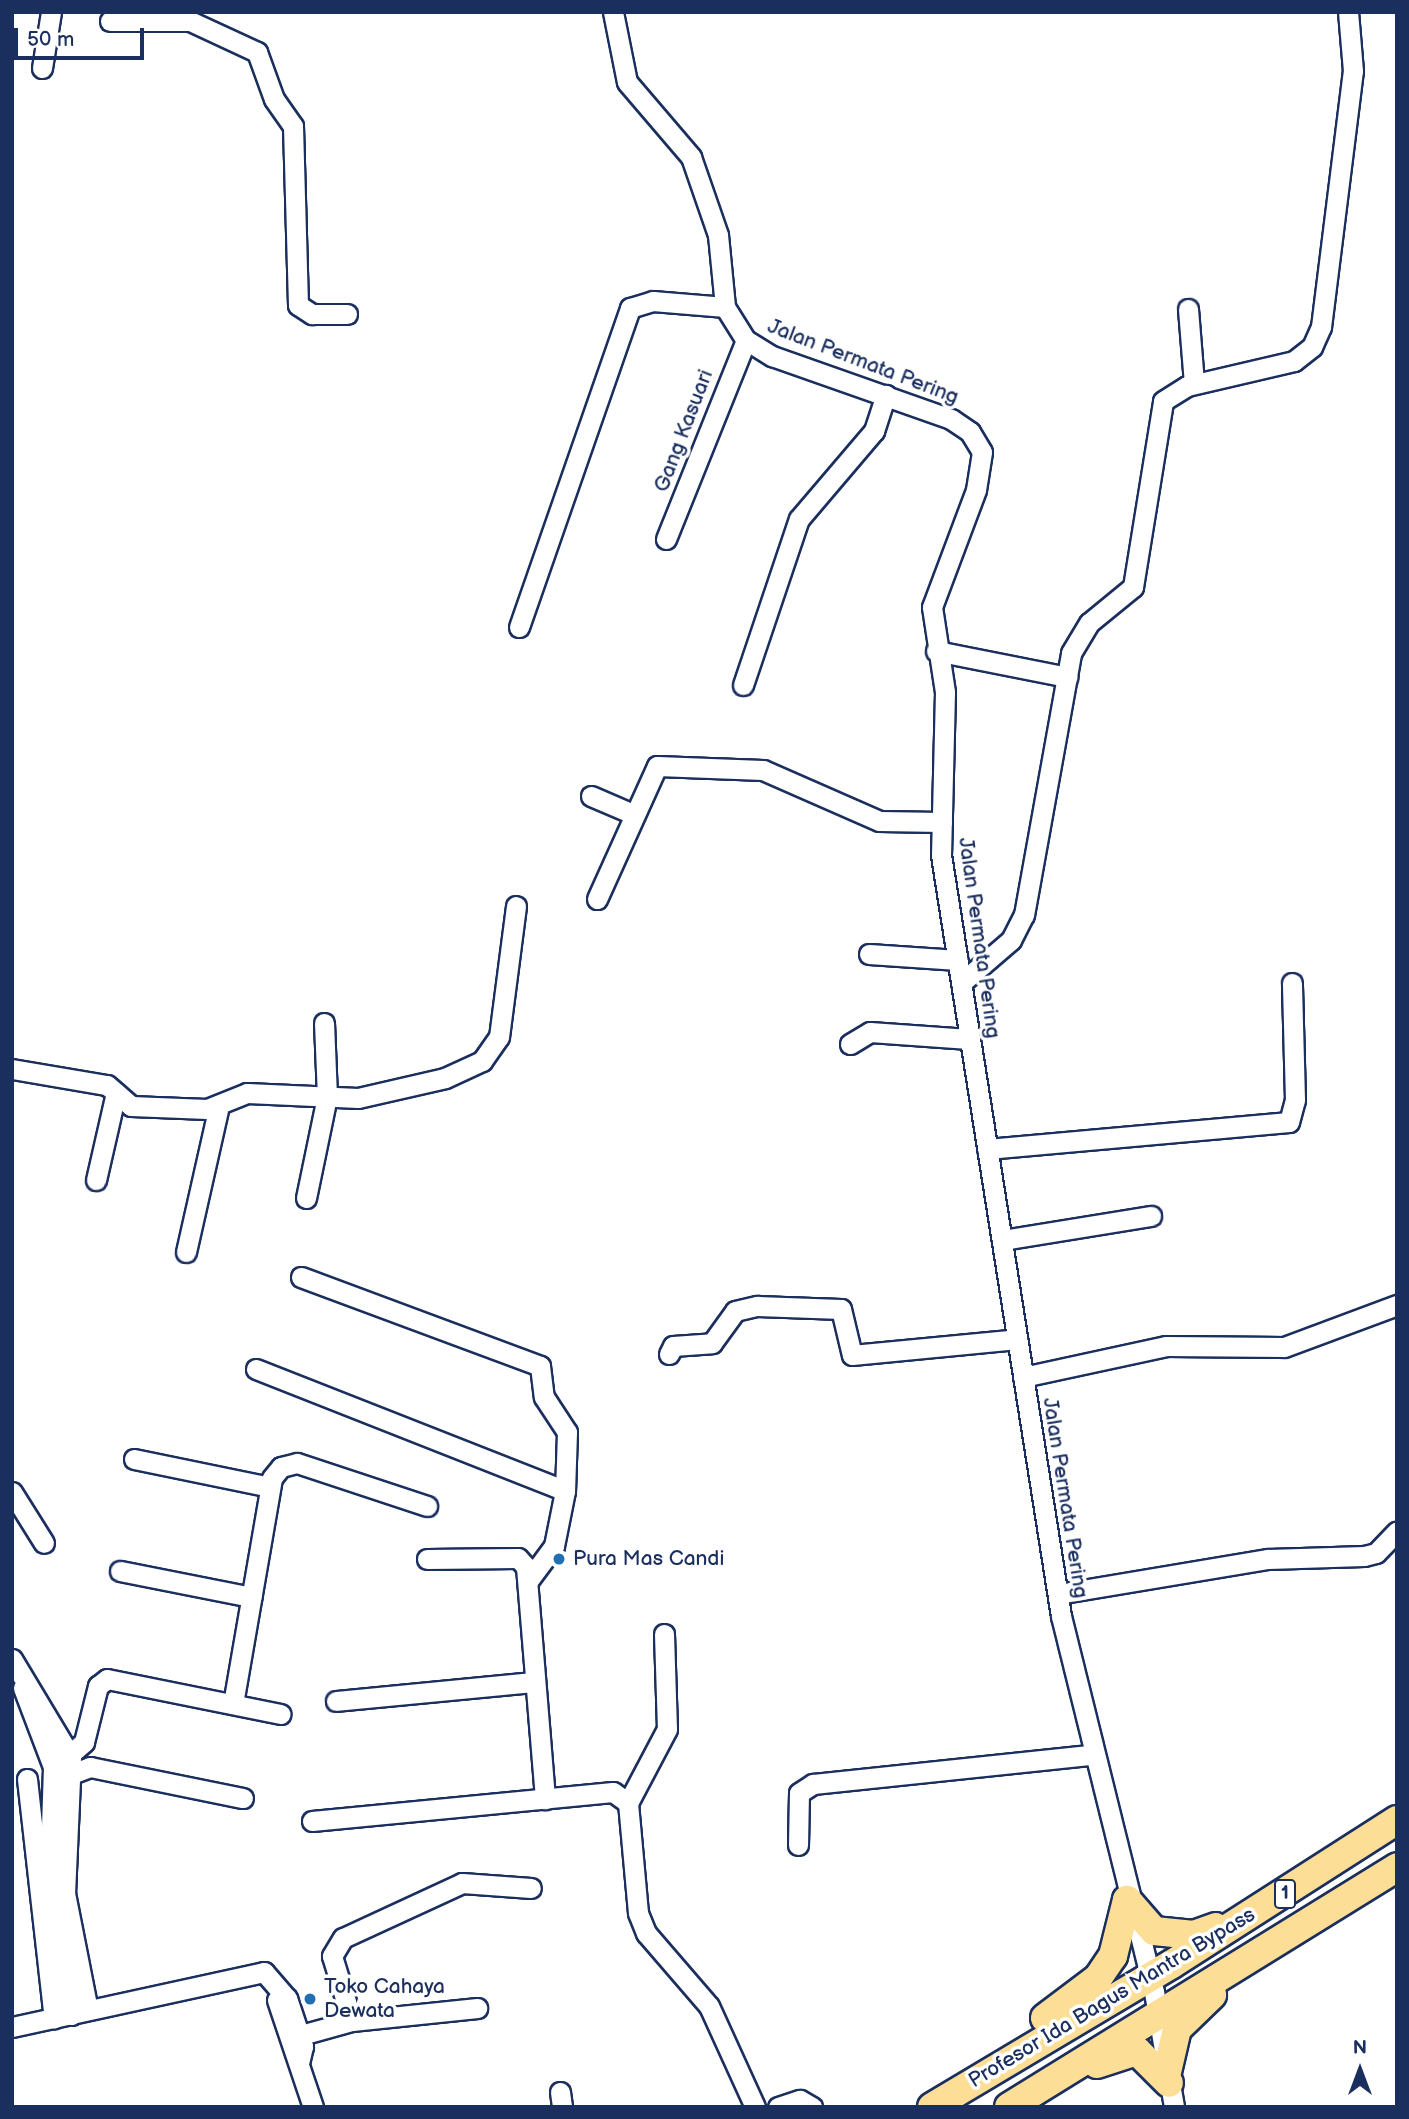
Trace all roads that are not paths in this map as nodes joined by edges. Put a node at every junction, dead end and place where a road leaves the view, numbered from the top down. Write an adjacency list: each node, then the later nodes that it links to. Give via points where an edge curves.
1 (51, 12): 6 (street)
2 (613, 12): 7 (street, Jalan Permata Pering, via 627,82 683,143 703,188 718,235)
3 (1348, 12): 11 (street, via 1353,71 1321,327 1312,347 1294,361)
4 (191, 17): 5 (street); 9 (street, via 246,42 262,60 274,99 293,126 298,305 312,314)
5 (110, 21)
6 (42, 68)
7 (725, 307): 10 (street, Jalan Permata Pering); 14 (street, via 653,301 630,308)
8 (1188, 309): 11 (street)
9 (347, 314)
10 (746, 340): 12 (street, Jalan Permata Pering, via 772,356); 13 (street, Gang Kasuari)
11 (1194, 384): 16 (street, via 1172,392 1157,415 1133,587 1089,623 1071,653)
12 (886, 395): 15 (street, Jalan Permata Pering, via 951,419 970,432 982,452 976,490 932,607); 17 (street, via 874,431 799,519)
13 (666, 538)
14 (519, 626)
15 (936, 651): 16 (street); 20 (street, Jalan Permata Pering, via 945,692)
16 (1067, 677): 25 (street, via 1024,915 1011,940)
17 (743, 685)
18 (591, 796): 19 (street)
19 (633, 814): 20 (street, via 657,766 763,770 879,821); 21 (street)
20 (942, 822): 24 (street, Jalan Permata Pering)
21 (597, 899)
22 (516, 906): 32 (street, via 499,1037 482,1061 398,1093)
23 (869, 954): 24 (street)
24 (958, 960): 25 (street, Jalan Permata Pering)
25 (961, 983): 28 (street, Jalan Permata Pering)
26 (1292, 984): 34 (street, via 1295,1100 1289,1122)
27 (324, 1023): 32 (street)
28 (969, 1039): 29 (street, via 870,1032); 34 (street, Jalan Permata Pering)
29 (850, 1044)
30 (12, 1069): 31 (street, via 91,1080)
31 (116, 1093): 33 (street, via 131,1106); 35 (street)
32 (327, 1097): 33 (street, via 247,1093); 36 (street)
33 (219, 1106): 39 (street)
34 (987, 1149): 38 (street, Jalan Permata Pering)
35 (96, 1181)
36 (306, 1198)
37 (1151, 1216): 38 (street)
38 (1002, 1240): 42 (street, Jalan Permata Pering)
39 (186, 1251)
40 (302, 1277): 48 (street, via 540,1366 544,1397 566,1432)
41 (1397, 1305): 45 (street, via 1284,1347 1166,1346)
42 (1017, 1339): 43 (street, via 852,1355 841,1309 757,1306 735,1311 712,1343 673,1346); 45 (street, Jalan Permata Pering)
43 (669, 1354)
44 (256, 1369): 48 (street)
45 (1023, 1377): 56 (street, Jalan Permata Pering)
46 (134, 1459): 47 (street)
47 (270, 1487): 50 (street, via 289,1463); 57 (street)
48 (565, 1491): 55 (street, via 554,1546)
49 (12, 1492): 52 (street)
50 (427, 1506)
51 (1397, 1531): 56 (street, via 1376,1553 1364,1556 1268,1559)
52 (44, 1543)
53 (428, 1559): 55 (street, via 518,1558)
54 (120, 1571): 57 (street)
55 (528, 1581): 60 (street)
56 (1058, 1594): 64 (street, Jalan Permata Pering)
57 (251, 1597): 62 (street)
58 (664, 1634): 69 (street, via 667,1729)
59 (17, 1668): 65 (street)
60 (534, 1682): 61 (street); 68 (street)
61 (335, 1701)
62 (233, 1704): 63 (street); 65 (street, via 104,1679 84,1742)
63 (280, 1714)
64 (1091, 1755): 73 (street, via 813,1784 799,1793); 77 (street, Jalan Permata Pering)
65 (63, 1770): 67 (street, via 90,1768); 82 (street, via 49,1890)
66 (27, 1779): 82 (street)
67 (243, 1798)
68 (545, 1799): 69 (street, via 613,1792); 72 (street)
69 (628, 1803): 89 (street, via 641,1924 709,2007)
70 (1397, 1812): 77 (highway, via 1206,1932 1154,1931)
71 (1397, 1820): 78 (highway, Profesor Ida Bagus Mantra Bypass / 1)
72 (312, 1821)
73 (798, 1845)
74 (1397, 1867): 81 (highway, Profesor Ida Bagus Mantra Bypass / 1)
75 (1397, 1875): 87 (highway, via 1189,2013 1177,2029)
76 (531, 1888): 83 (street, via 462,1882 343,1938 332,1956)
77 (1127, 1900): 78 (street, Jalan Permata Pering); 92 (highway, via 1119,1943 1098,1978)
78 (1149, 1974): 81 (street, Jalan Permata Pering); 93 (highway, Profesor Ida Bagus Mantra Bypass / 1)
79 (279, 1991): 82 (street, via 275,1979 258,1972); 85 (street); 86 (street, via 290,2050)
80 (477, 2008): 83 (street)
81 (1158, 2012): 87 (street, Jalan Permata Pering); 94 (highway, Profesor Ida Bagus Mantra Bypass / 1)
82 (71, 2014): 84 (street)
83 (352, 2021): 85 (street)
84 (12, 2027)
85 (301, 2035): 86 (street)
86 (299, 2063): 88 (street)
87 (1170, 2087): 95 (highway, via 1137,2051 1126,2052)
88 (313, 2107)
89 (755, 2107)
90 (779, 2107): 91 (street, via 800,2100)
91 (812, 2107)
92 (913, 2107)
93 (932, 2107)
94 (1009, 2107)
95 (1027, 2107)

